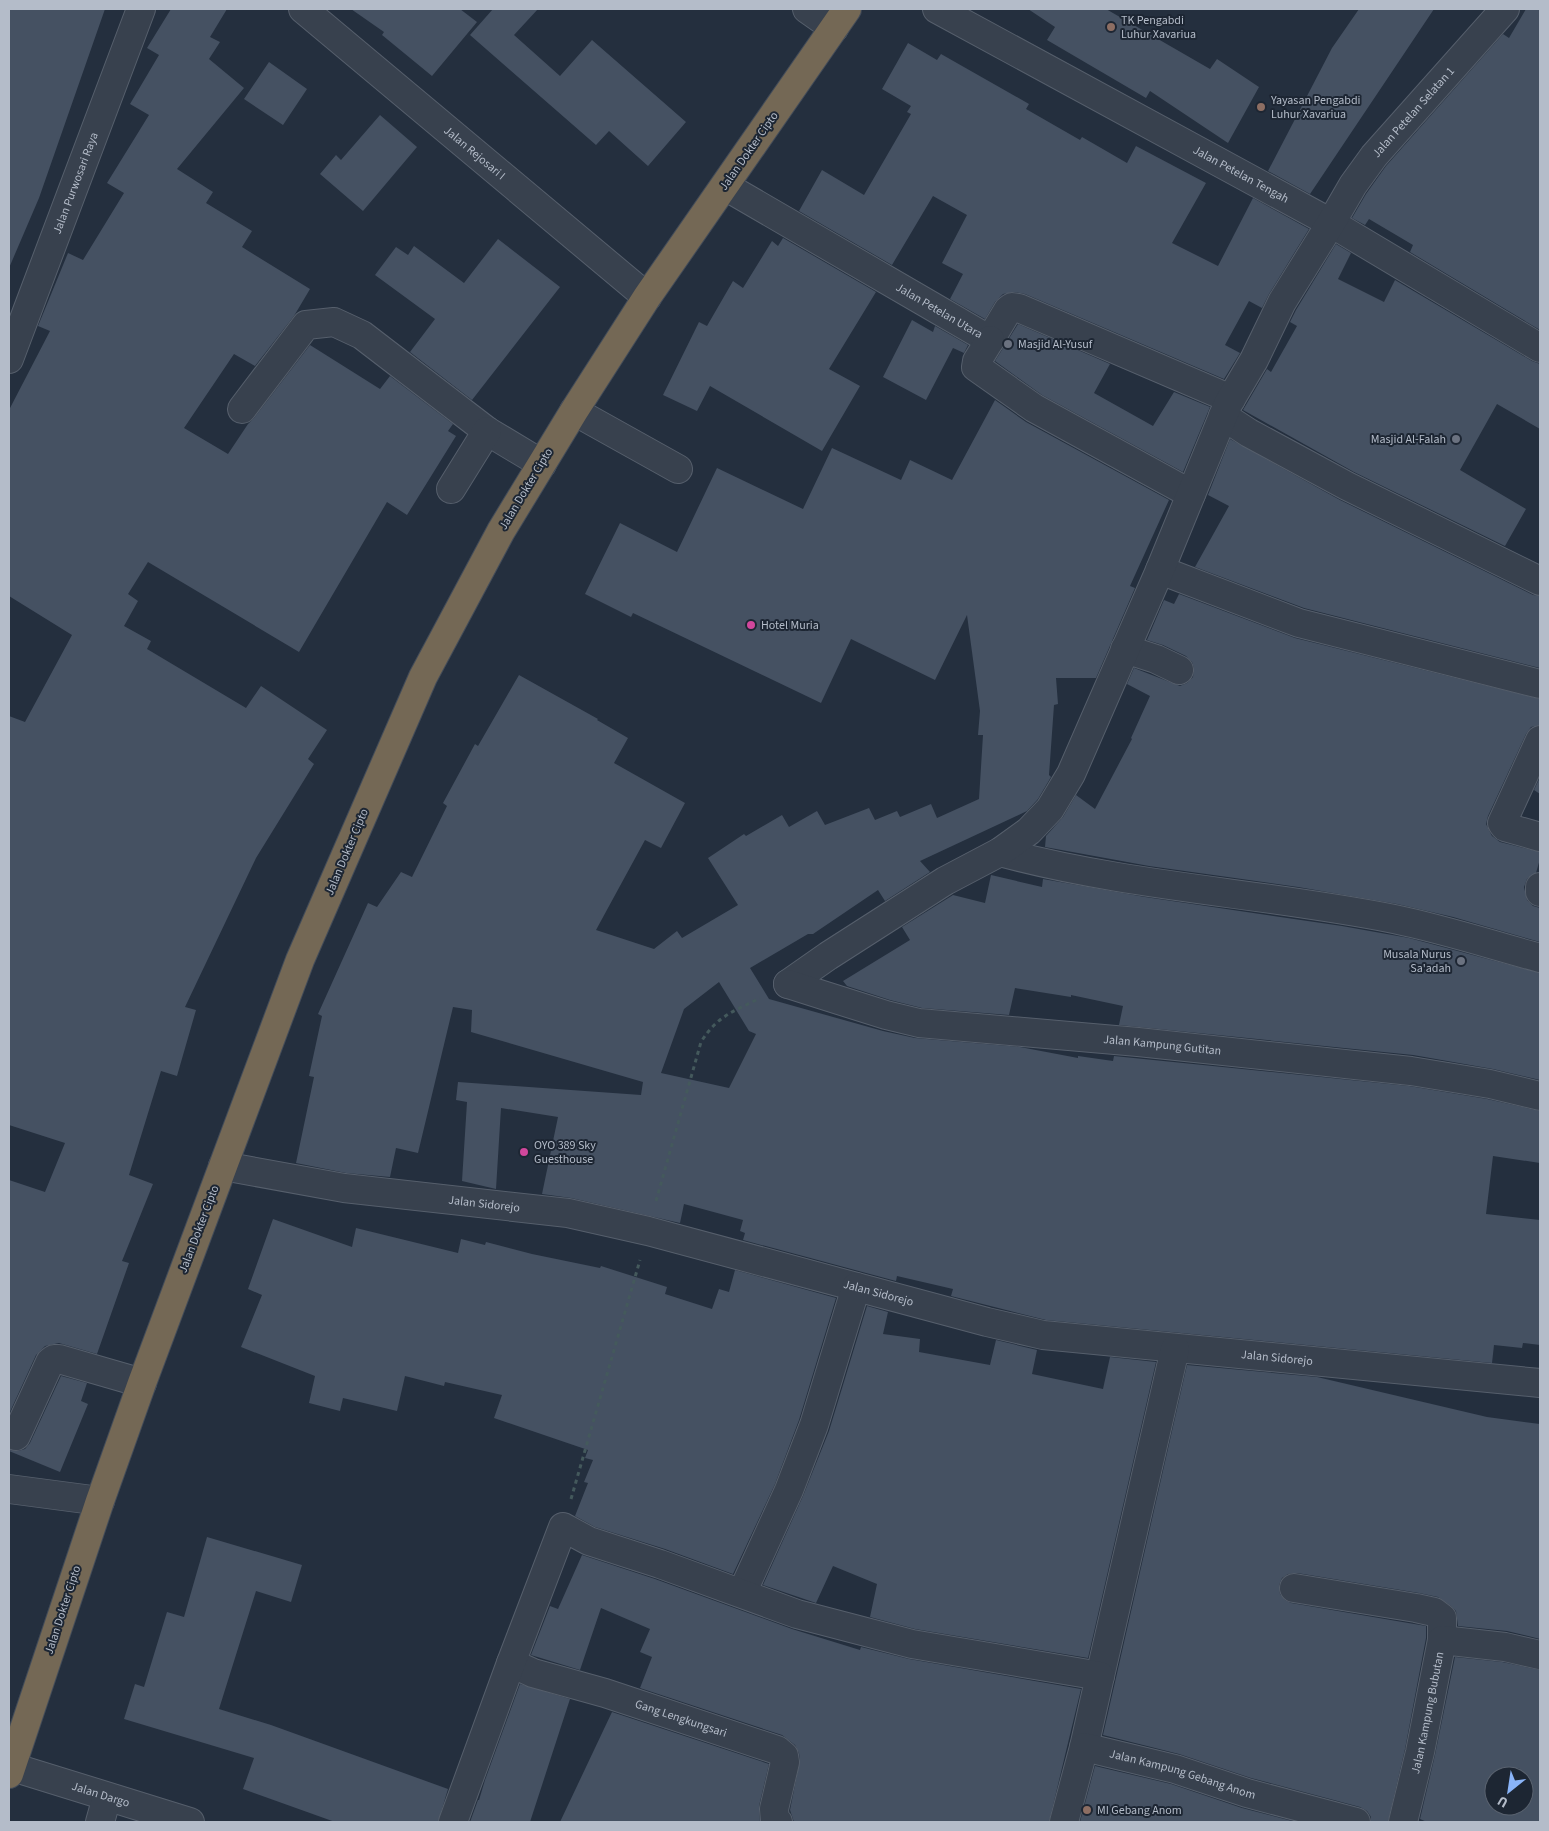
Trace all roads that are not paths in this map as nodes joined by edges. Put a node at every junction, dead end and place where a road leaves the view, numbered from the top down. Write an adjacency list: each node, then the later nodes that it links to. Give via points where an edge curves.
1 (140, 9): 10 (street, Jalan Purwosari Raya)
2 (302, 9): 9 (street, Jalan Rejosari I)
3 (807, 9): 6 (street)
4 (937, 9): 8 (street, Jalan Petelan Tengah)
5 (1505, 9): 8 (street, Jalan Petelan Selatan 1, via 1374,156)
6 (840, 18): 7 (highway, Jalan Dokter Cipto)
7 (725, 186): 9 (highway, Jalan Dokter Cipto); 11 (street, Jalan Petelan Utara)
8 (1332, 223): 12 (street, Jalan Petelan Tengah); 14 (street, Jalan Petelan Selatan 1, via 1282,302)
9 (647, 297): 16 (highway, Jalan Dokter Cipto)
10 (15, 320): 13 (street, Jalan Purwosari Raya)
11 (990, 340): 14 (street, Jalan Petelan Utara, via 1008,310 1019,308 1224,397); 21 (street, via 976,367 1034,408)
12 (1540, 348)
13 (9, 359)
14 (1227, 408): 21 (street, Jalan Petelan Selatan 1); 23 (street, Jalan Petelan Utara, via 1248,433 1347,486)
15 (242, 409): 17 (street, via 306,325 334,322 362,335)
16 (574, 411): 18 (highway, Jalan Dokter Cipto); 19 (street)
17 (487, 431): 18 (street); 20 (street)
18 (542, 464): 35 (highway, Jalan Dokter Cipto, via 501,531 423,677 300,960)
19 (678, 469)
20 (451, 489)
21 (1190, 494): 22 (street, Jalan Petelan Selatan 1)
22 (1160, 570): 24 (street, Jalan Petelan Selatan 1); 26 (street, via 1299,623)
23 (1540, 581)
24 (1125, 649): 25 (street); 29 (street, Jalan Petelan Selatan 1, via 1071,774 1050,810 1029,831)
25 (1179, 670)
26 (1540, 684)
27 (1540, 740): 28 (street, via 1502,823 1505,828)
28 (1540, 837)
29 (1000, 852): 32 (street, via 1036,862 1140,880 1395,919); 33 (street, Jalan Petelan Selatan 1, via 945,881)
30 (1540, 887): 31 (street)
31 (1540, 892)
32 (1540, 958)
33 (788, 984): 34 (street, Jalan Kampung Gutitan, via 919,1022 1411,1071)
34 (1540, 1096)
35 (223, 1166): 36 (street, Jalan Sidorejo, via 344,1188 568,1213); 38 (highway, Jalan Dokter Cipto)
36 (856, 1287): 37 (street, Jalan Sidorejo, via 1043,1335); 44 (street, via 814,1425 790,1490)
37 (1175, 1349): 39 (street, Jalan Sidorejo); 48 (street)
38 (142, 1383): 40 (street, via 54,1359); 42 (highway, Jalan Dokter Cipto)
39 (1540, 1383)
40 (16, 1436)
41 (9, 1489): 42 (street)
42 (100, 1501): 50 (highway, Jalan Dokter Cipto)
43 (1294, 1588): 45 (street, via 1434,1612 1442,1618)
44 (742, 1593): 47 (street, via 589,1541 564,1528); 48 (street, via 798,1614 912,1644)
45 (1442, 1640): 46 (street, Jalan Kampung Bubutan, via 1505,1647); 57 (street, Jalan Kampung Bubutan, via 1420,1752)
46 (1540, 1655)
47 (511, 1663): 53 (street); 54 (street, Gang Lengkungsari, via 533,1673 605,1693 777,1750 785,1762 774,1809)
48 (1100, 1676): 49 (street)
49 (1084, 1748): 55 (street); 56 (street, Jalan Kampung Gebang Anom, via 1175,1769 1247,1793)
50 (10, 1769): 51 (street, Jalan Dargo)
51 (104, 1810): 52 (street, Jalan Dargo)
52 (190, 1822)
53 (453, 1822)
54 (778, 1822)
55 (1064, 1822)
56 (1356, 1822)
57 (1402, 1822)

